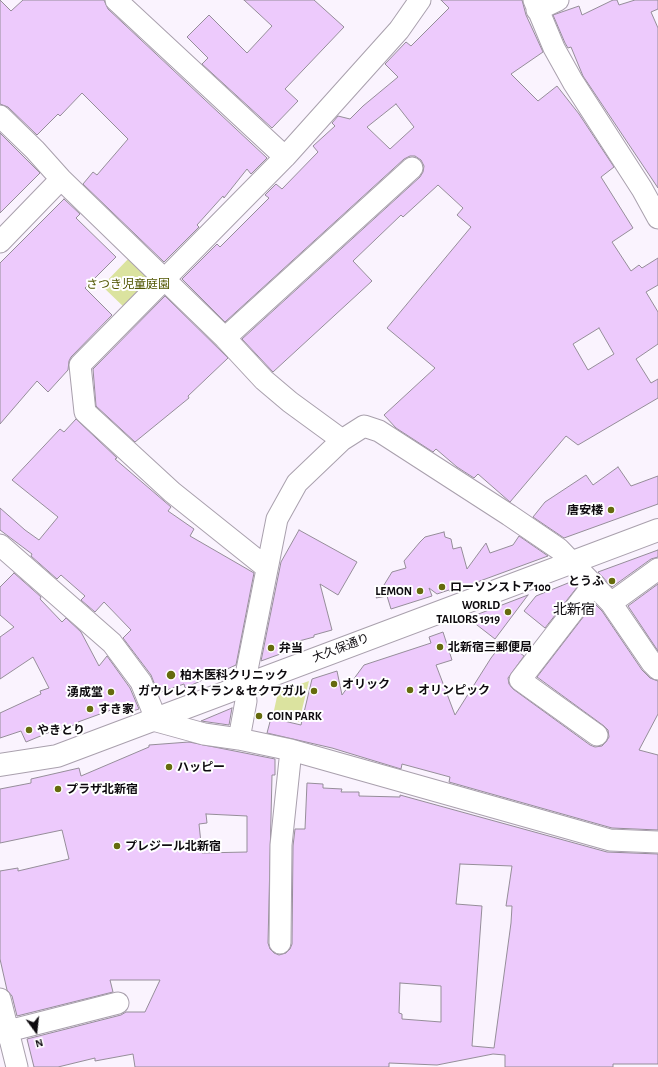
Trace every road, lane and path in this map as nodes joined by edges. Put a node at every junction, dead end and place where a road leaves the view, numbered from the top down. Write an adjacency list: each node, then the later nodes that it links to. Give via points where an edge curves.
1 (116, 0): 6 (street)
2 (420, 0): 6 (street, via 399,30)
3 (558, 0): 4 (street)
4 (535, 5): 9 (street, via 573,82)
5 (0, 116): 8 (street)
6 (285, 157): 11 (street)
7 (412, 168): 12 (street)
8 (61, 179): 10 (street); 11 (street)
9 (658, 218)
10 (0, 242)
11 (165, 279): 12 (street); 17 (street, via 80,365 85,412 172,492)
12 (225, 338): 13 (street, via 264,380)
13 (342, 440): 16 (street, via 364,426 379,431 509,514 559,549); 17 (street, via 297,483 277,519)
14 (658, 530): 16 (main road, 大久保通り)
15 (0, 545): 23 (street, via 112,643 141,682 152,709)
16 (570, 562): 19 (street); 22 (main road, 大久保通り)
17 (267, 568): 22 (street)
18 (658, 569): 20 (street)
19 (594, 584): 20 (street); 24 (street, via 520,680)
20 (611, 603): 21 (street)
21 (658, 669)
22 (244, 685): 23 (main road, 大久保通り); 25 (street, via 246,701)
23 (153, 720): 25 (street, via 204,734); 27 (main road, 大久保通り, via 57,756)
24 (597, 735)
25 (239, 739): 26 (street)
26 (291, 750): 28 (street, via 610,840); 29 (street, via 281,845)
27 (0, 765)
28 (658, 842)
29 (280, 943)
30 (0, 999): 32 (street)
31 (118, 1003): 32 (street)
32 (3, 1032): 33 (street)
33 (17, 1067)

